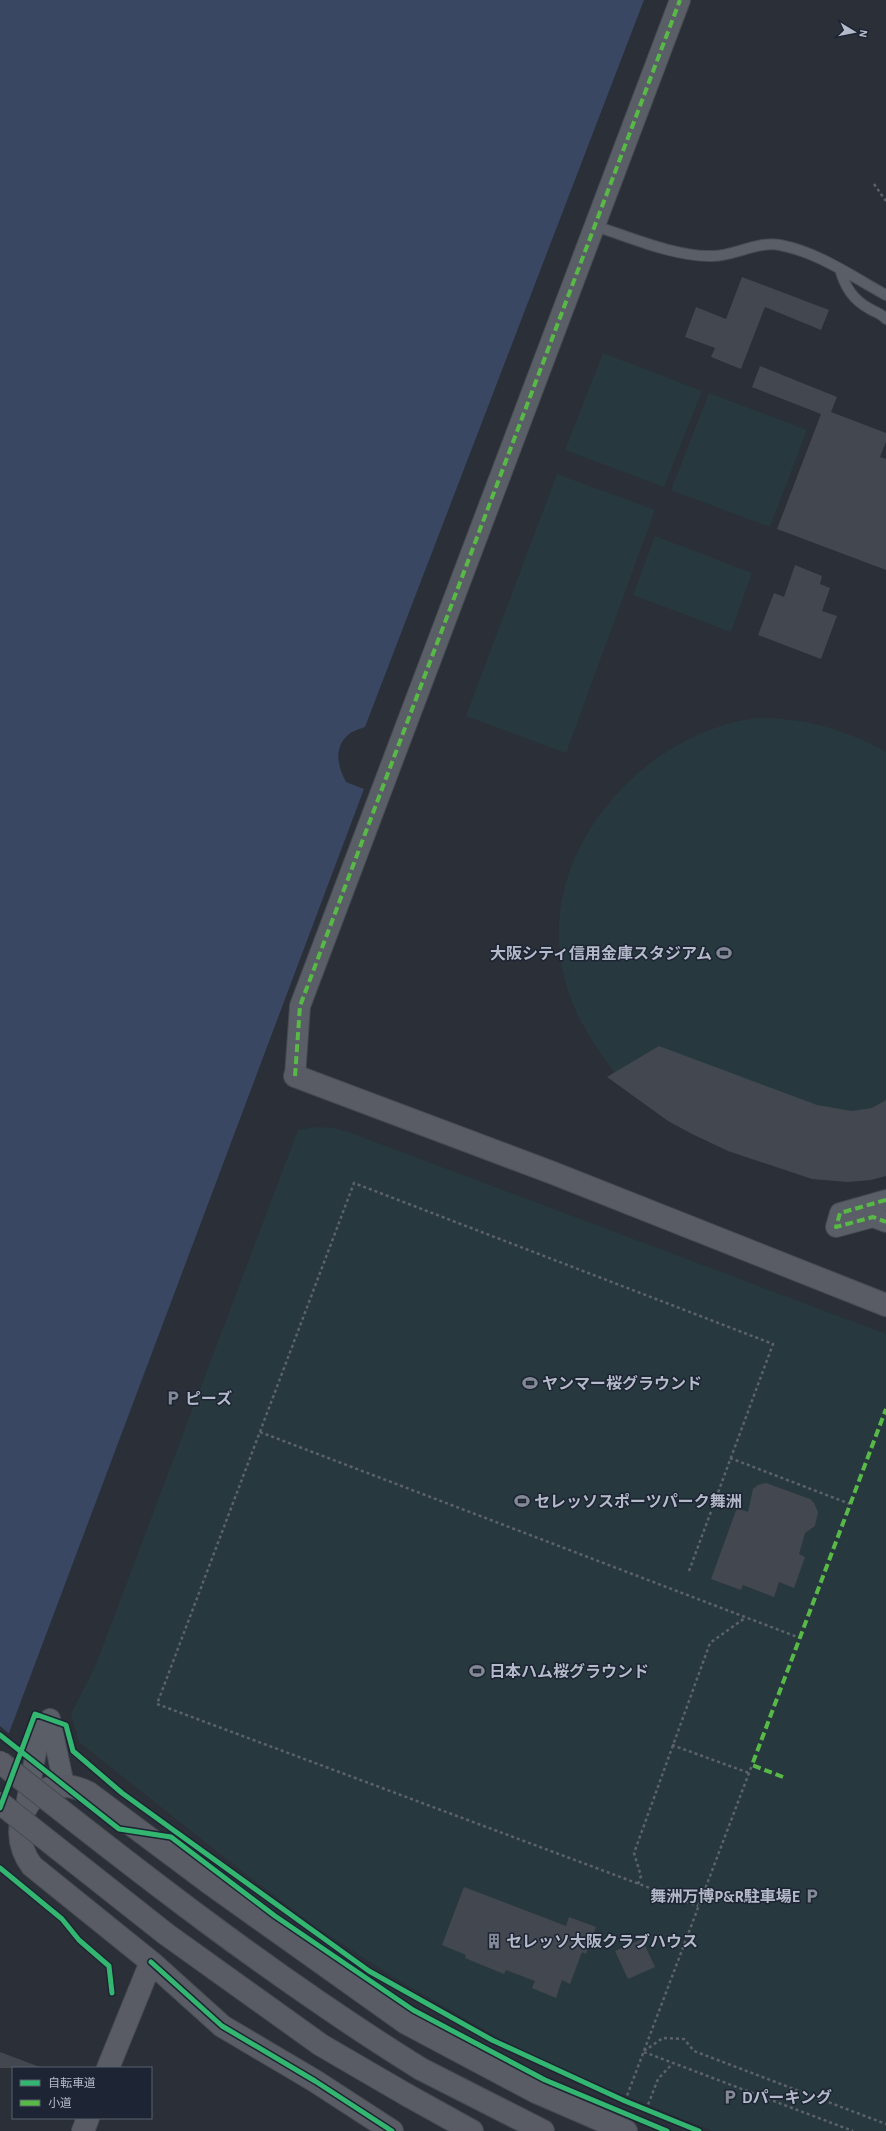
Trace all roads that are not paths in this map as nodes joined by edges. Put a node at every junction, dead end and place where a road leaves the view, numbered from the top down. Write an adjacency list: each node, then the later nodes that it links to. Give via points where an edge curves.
1 (680, 0): 2 (street)
2 (595, 226): 3 (lane, via 676,251 710,256 729,255 753,246 778,245 806,252); 6 (street, via 300,1006)
3 (840, 269): 4 (lane); 5 (lane, via 849,292)
4 (886, 295)
5 (886, 319)
6 (295, 1076): 9 (street, via 553,1173)
7 (886, 1200): 8 (street, via 840,1213 836,1227 873,1217)
8 (886, 1222)
9 (886, 1305)
10 (0, 1762): 20 (street, bridge, via 94,1837 349,2025 421,2069)
11 (64, 1785): 12 (street, via 45,1788); 12 (street, via 50,1719 40,1731); 21 (street, via 89,1793 208,1882 406,2023 536,2092)
12 (27, 1802): 14 (street, via 16,1830 20,1850 25,1859)
13 (0, 1803): 19 (street, bridge, via 166,1934 321,2045)
14 (151, 1962): 15 (street); 18 (street, via 222,2026)
15 (108, 2067)
16 (88, 2119): 17 (street)
17 (83, 2131)
18 (392, 2131)
19 (472, 2131)
20 (543, 2131)
21 (626, 2131)

